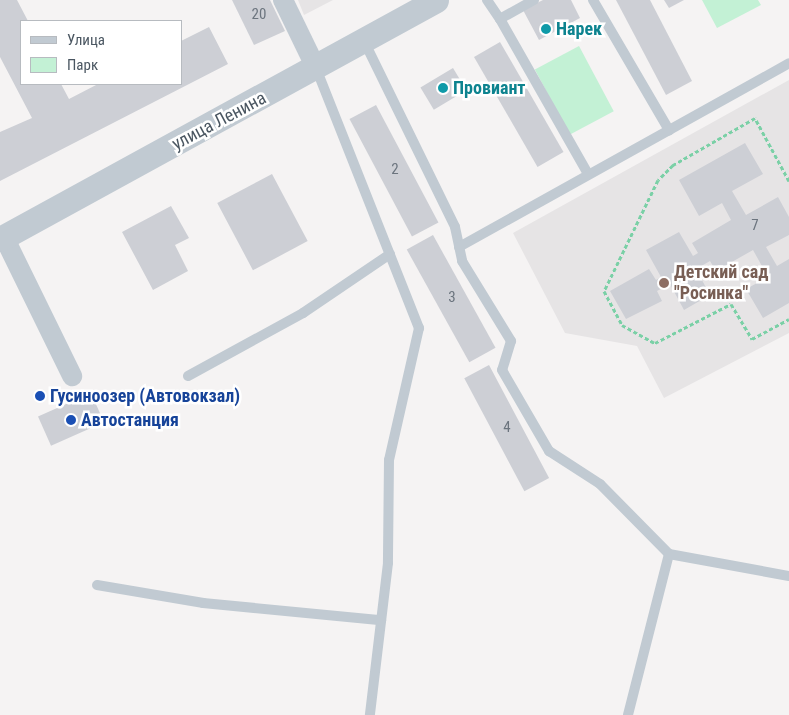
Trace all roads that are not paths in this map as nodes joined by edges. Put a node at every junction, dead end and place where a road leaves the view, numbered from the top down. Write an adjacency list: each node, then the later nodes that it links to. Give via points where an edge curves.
1 (283, 0): 9 (street)
2 (436, 0): 7 (street, улица Ленина)
3 (487, 0): 6 (lane)
4 (534, 0): 6 (lane)
5 (593, 0): 10 (lane)
6 (500, 20): 11 (lane)
7 (364, 41): 9 (street, улица Ленина); 13 (lane, via 455,227)
8 (789, 63): 10 (lane)
9 (316, 68): 12 (street, улица Ленина); 14 (lane)
10 (669, 130): 11 (lane)
11 (588, 174): 13 (lane)
12 (2, 238): 15 (street)
13 (459, 247): 17 (lane, via 462,261 511,341 502,370 549,451 600,484)
14 (390, 254): 16 (lane, via 303,313); 20 (lane, via 419,328 389,460 388,563)
15 (72, 376)
16 (188, 376)
17 (669, 554): 18 (lane); 22 (lane)
18 (789, 576)
19 (98, 585): 20 (lane, via 203,603)
20 (381, 620): 21 (lane)
21 (370, 715)
22 (628, 715)

